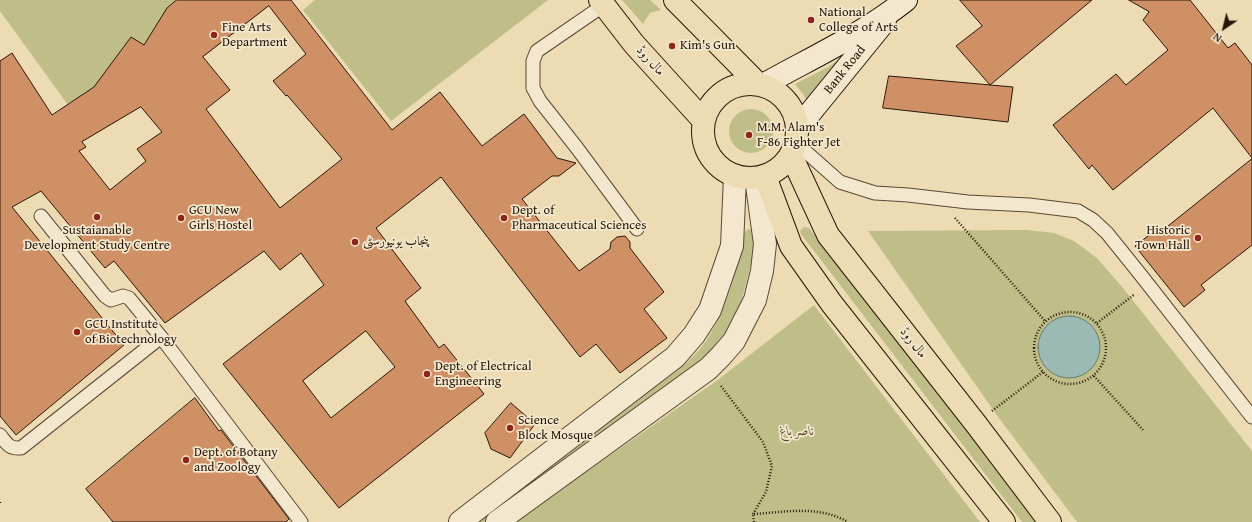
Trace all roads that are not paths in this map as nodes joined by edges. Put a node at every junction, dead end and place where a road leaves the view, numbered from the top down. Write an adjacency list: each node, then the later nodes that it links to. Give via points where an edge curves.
1 (675, 0): 4 (main road)
2 (602, 2): 5 (main road, مال روڈ, via 634,44); 9 (lane, via 537,52 533,61 533,88 540,101)
3 (899, 5): 4 (street, Bank Road, via 842,42); 6 (street, Bank Road, via 842,74)
4 (760, 85): 5 (main road, via 744,84 730,88 718,96); 6 (main road, via 780,94 787,102 796,119)
5 (703, 120): 7 (main road, via 703,138 708,154 716,164 725,172)
6 (795, 142): 7 (main road, via 784,164 775,171); 11 (lane, via 840,182 875,193 1078,211 1093,220 1107,233); 17 (main road, مال روڈ, via 828,235)
7 (752, 177): 14 (street, via 710,310 694,335 675,357); 15 (street, via 765,244 755,300 734,341 708,369); 16 (main road, via 791,246 832,304)
8 (41, 216): 10 (lane, via 105,296 111,300 123,296 129,298)
9 (637, 229)
10 (161, 337): 12 (lane, via 21,448 13,449); 13 (lane)
11 (1252, 417)
12 (0, 435)
13 (301, 522)
14 (460, 522)
15 (497, 522)
16 (1004, 522)
17 (1050, 522)

